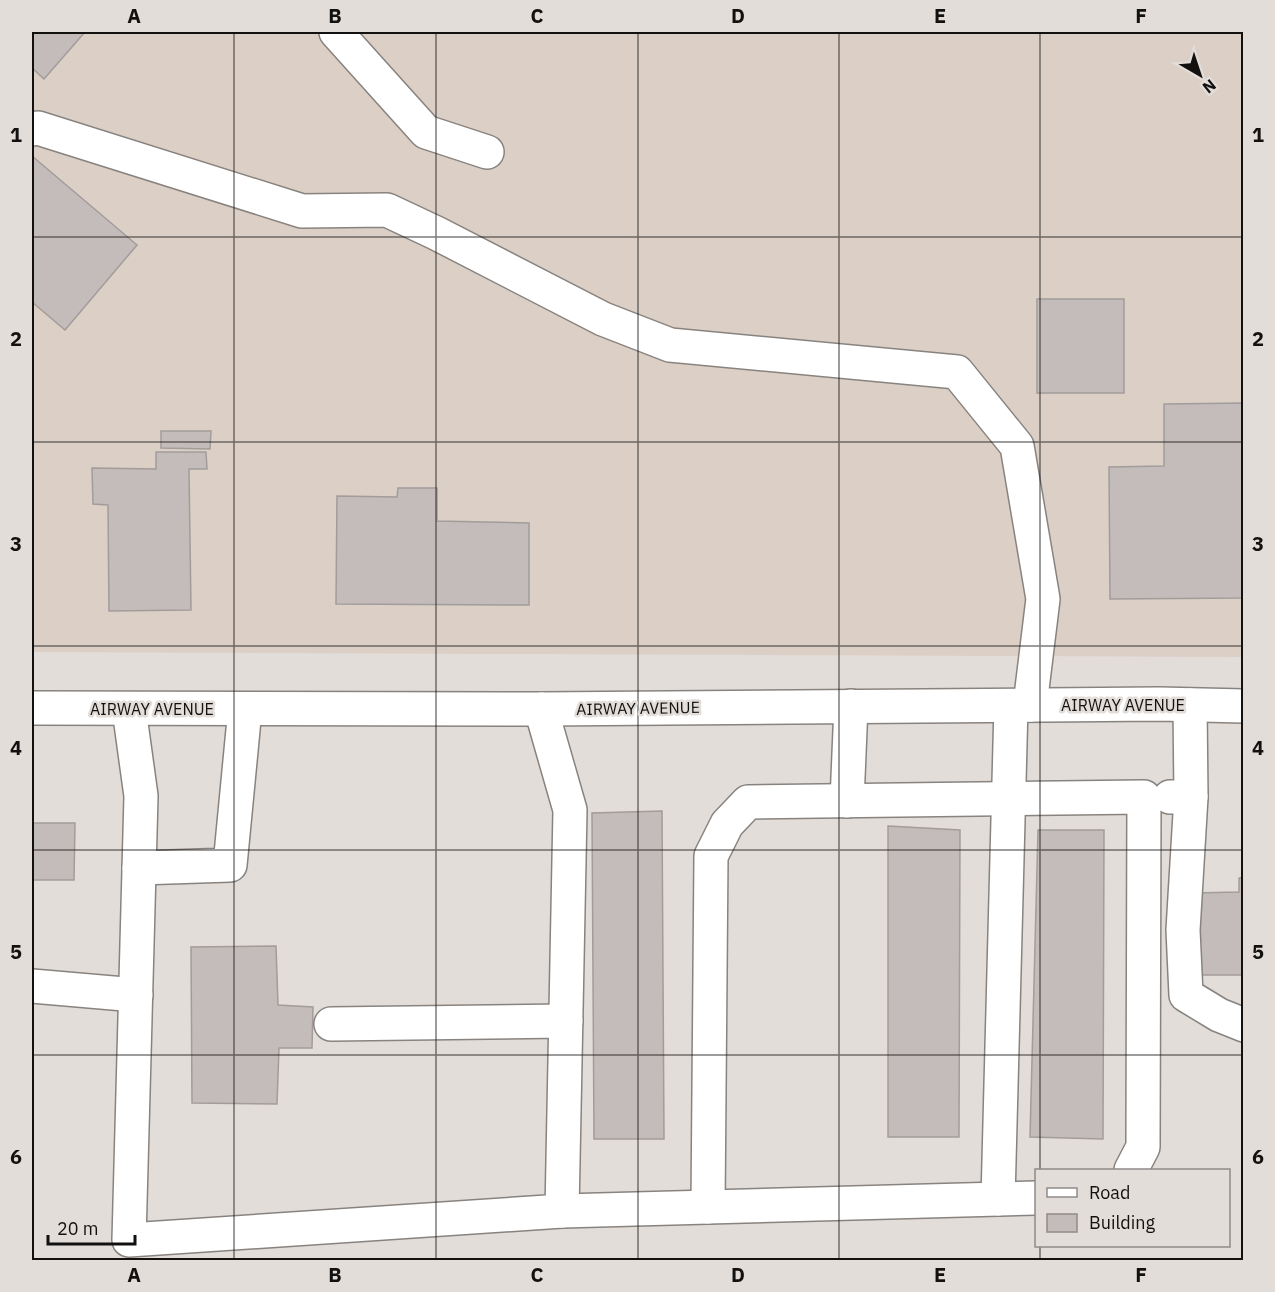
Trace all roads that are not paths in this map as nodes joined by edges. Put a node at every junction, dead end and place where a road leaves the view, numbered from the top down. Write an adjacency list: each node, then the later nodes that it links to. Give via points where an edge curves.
1 (336, 32): 3 (street, via 426,132)
2 (32, 129): 4 (street, via 303,211 387,210 603,319 670,345 957,372 1017,446 1043,599)
3 (487, 152)
4 (1021, 705): 5 (street, AIRWAY AVENUE); 6 (street, AIRWAY AVENUE); 14 (street)
5 (1190, 705): 7 (street, AIRWAY AVENUE); 13 (street)
6 (850, 706): 11 (street, AIRWAY AVENUE); 15 (street)
7 (1244, 706)
8 (32, 708): 9 (street, AIRWAY AVENUE)
9 (129, 709): 10 (street, AIRWAY AVENUE); 16 (street, via 141,796)
10 (245, 709): 11 (street, AIRWAY AVENUE); 16 (street, via 230,865)
11 (541, 709): 19 (street, via 570,810)
12 (1144, 797): 13 (street); 14 (street); 22 (street, via 1143,1147)
13 (1191, 797): 21 (street, via 1183,930 1186,995)
14 (1008, 799): 15 (street); 24 (street)
15 (847, 801): 25 (street, via 748,802 727,824 711,856)
16 (139, 868): 18 (street)
17 (32, 986): 18 (street)
18 (136, 995): 26 (street, via 129,1240)
19 (566, 1021): 20 (street); 26 (street)
20 (331, 1024)
21 (1244, 1025)
22 (1132, 1169)
23 (1035, 1198): 24 (street)
24 (998, 1199): 25 (street)
25 (708, 1207): 26 (street)
26 (562, 1211)

